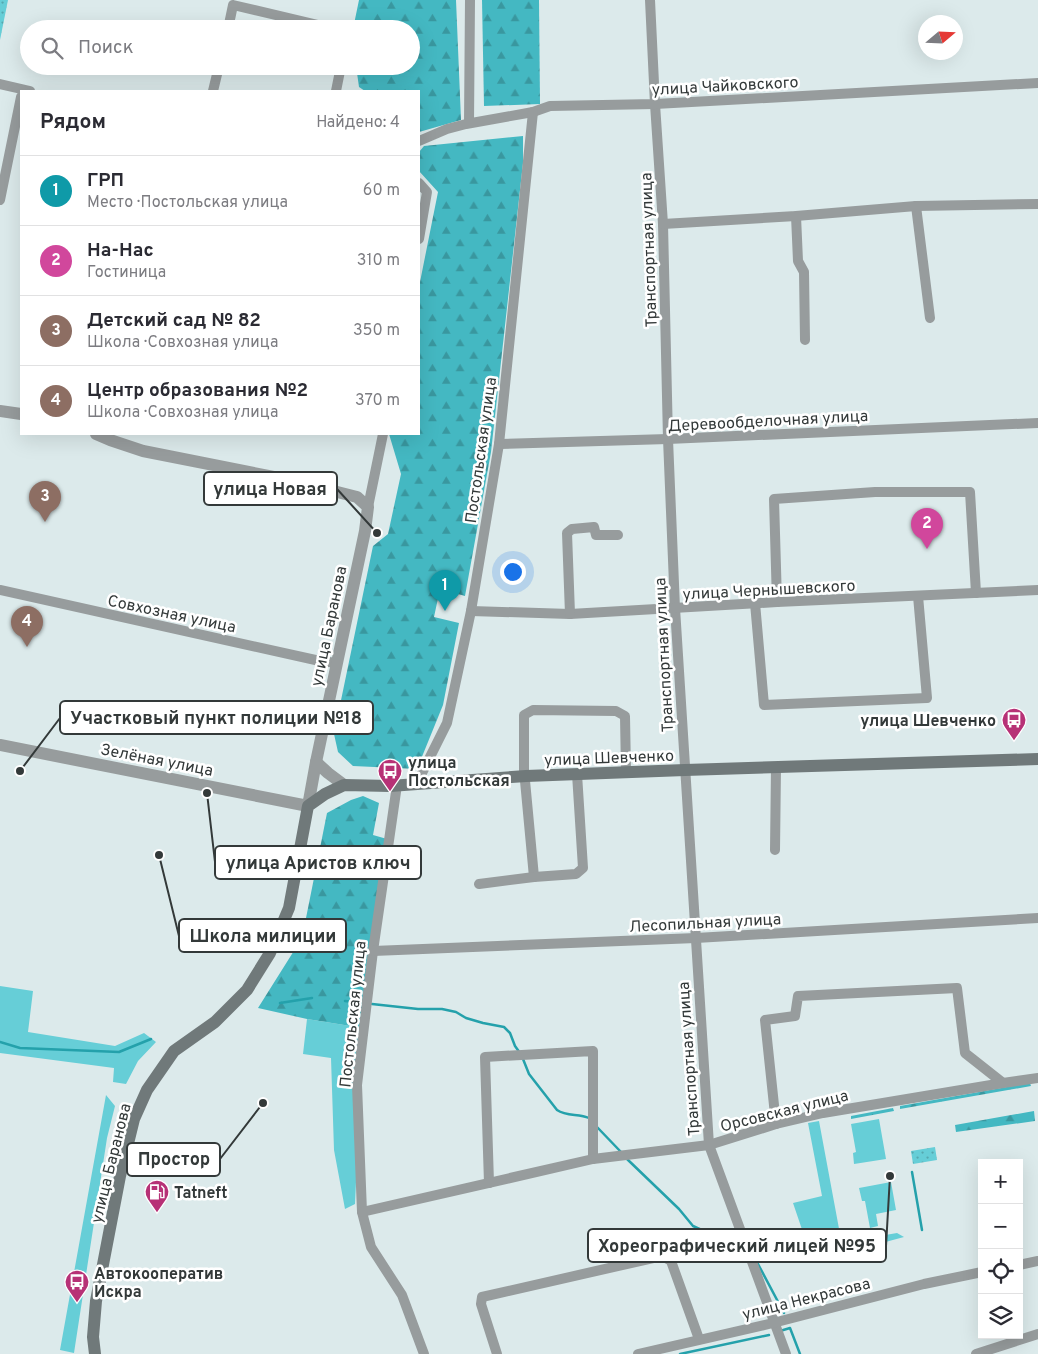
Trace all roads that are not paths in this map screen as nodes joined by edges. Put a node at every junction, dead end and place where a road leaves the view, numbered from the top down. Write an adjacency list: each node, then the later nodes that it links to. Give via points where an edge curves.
1 (470, 0): 15 (street)
2 (650, 0): 12 (street, Транспортная улица)
3 (230, 20): 4 (street, via 233,5)
4 (297, 20)
5 (217, 75): 9 (street)
6 (339, 75): 10 (street)
7 (1038, 83): 12 (street, улица Чайковского)
8 (0, 84): 11 (street)
9 (213, 90)
10 (336, 90)
11 (20, 91)
12 (655, 104): 14 (street, улица Чайковского, via 550,106); 22 (street, Транспортная улица)
13 (20, 110): 18 (street)
14 (533, 112): 15 (street, улица Чайковского); 32 (street, Постольская улица)
15 (469, 123): 16 (street, улица Чайковского)
16 (420, 141)
17 (420, 184): 23 (street, via 428,192)
18 (0, 200)
19 (1038, 204): 20 (street)
20 (916, 206): 21 (street); 24 (street)
21 (796, 216): 22 (street); 25 (street, via 798,261 804,272)
22 (663, 224): 31 (street, Транспортная улица)
23 (420, 234)
24 (930, 318)
25 (805, 340)
26 (0, 411): 27 (street)
27 (20, 414)
28 (1038, 423): 31 (street, Деревообделочная улица)
29 (383, 435): 33 (street)
30 (110, 437): 33 (street, via 143,451 358,497)
31 (668, 439): 32 (street, Деревообделочная улица); 41 (street, Транспортная улица)
32 (499, 444): 42 (street, Постольская улица)
33 (368, 507): 44 (street, улица Баранова)
34 (618, 535): 43 (street, via 596,535 594,528 572,529 567,533)
35 (0, 590): 44 (street, Совхозная улица)
36 (1038, 590): 37 (street, улица Чернышевского)
37 (976, 593): 38 (street, улица Чернышевского); 39 (street, via 970,492 875,492 774,499)
38 (918, 596): 39 (street, улица Чернышевского); 40 (street, via 927,698 764,705)
39 (777, 602): 40 (street, улица Чернышевского)
40 (755, 604): 41 (street, улица Чернышевского)
41 (674, 608): 43 (street, улица Чернышевского); 49 (street, Транспортная улица)
42 (471, 611): 43 (street, улица Чернышевского); 53 (street, Постольская улица, via 447,723)
43 (570, 614)
44 (337, 663): 47 (street, улица Баранова)
45 (0, 744): 56 (street, Зелёная улица)
46 (1038, 759): 48 (main road, улица Шевченко)
47 (316, 762): 54 (street); 56 (street, улица Баранова)
48 (776, 767): 49 (main road, улица Шевченко); 57 (street)
49 (685, 770): 50 (main road, улица Шевченко); 61 (street, Транспортная улица)
50 (626, 772): 51 (main road, улица Шевченко); 52 (street, via 626,716 616,711 533,710 524,715)
51 (577, 774): 52 (main road, улица Шевченко); 58 (street, via 583,868 576,874)
52 (526, 776): 53 (main road, улица Шевченко); 58 (street)
53 (417, 783): 55 (main road, улица Шевченко)
54 (344, 785): 55 (main road, улица Шевченко); 56 (main road, улица Шевченко)
55 (397, 785): 62 (street, Постольская улица)
56 (308, 806): 76 (main road, улица Баранова, via 289,908 270,953 247,990 215,1022 174,1051 146,1090 134,1119 96,1301)
57 (775, 850)
58 (534, 877): 59 (street)
59 (479, 884)
60 (1038, 918): 61 (street, Лесопильная улица)
61 (696, 938): 62 (street, Лесопильная улица); 66 (street, Транспортная улица)
62 (373, 951): 69 (street, Постольская улица, via 357,1085)
63 (1038, 1078): 64 (street, Орсовская улица)
64 (1003, 1082): 65 (street, Орсовская улица); 65 (street, via 965,1053 957,988 798,996 795,1016 765,1020)
65 (776, 1124): 66 (street, Орсовская улица)
66 (709, 1145): 67 (street, Орсовская улица); 73 (street, Транспортная улица)
67 (593, 1159): 68 (street, Орсовская улица); 68 (street, via 593,1051 485,1057)
68 (488, 1182): 69 (street, Орсовская улица)
69 (362, 1212): 77 (street, Постольская улица, via 371,1247 402,1295)
70 (1038, 1261): 71 (street)
71 (1023, 1264)
72 (978, 1273): 73 (street, улица Некрасова)
73 (774, 1323): 75 (street, улица Некрасова); 80 (street, Транспортная улица)
74 (1038, 1334): 81 (street)
75 (699, 1339): 78 (street, via 670,1261 662,1256 482,1297 481,1304); 79 (street, улица Некрасова)
76 (95, 1354)
77 (424, 1354)
78 (498, 1354)
79 (638, 1354)
80 (786, 1354)
81 (976, 1354)

